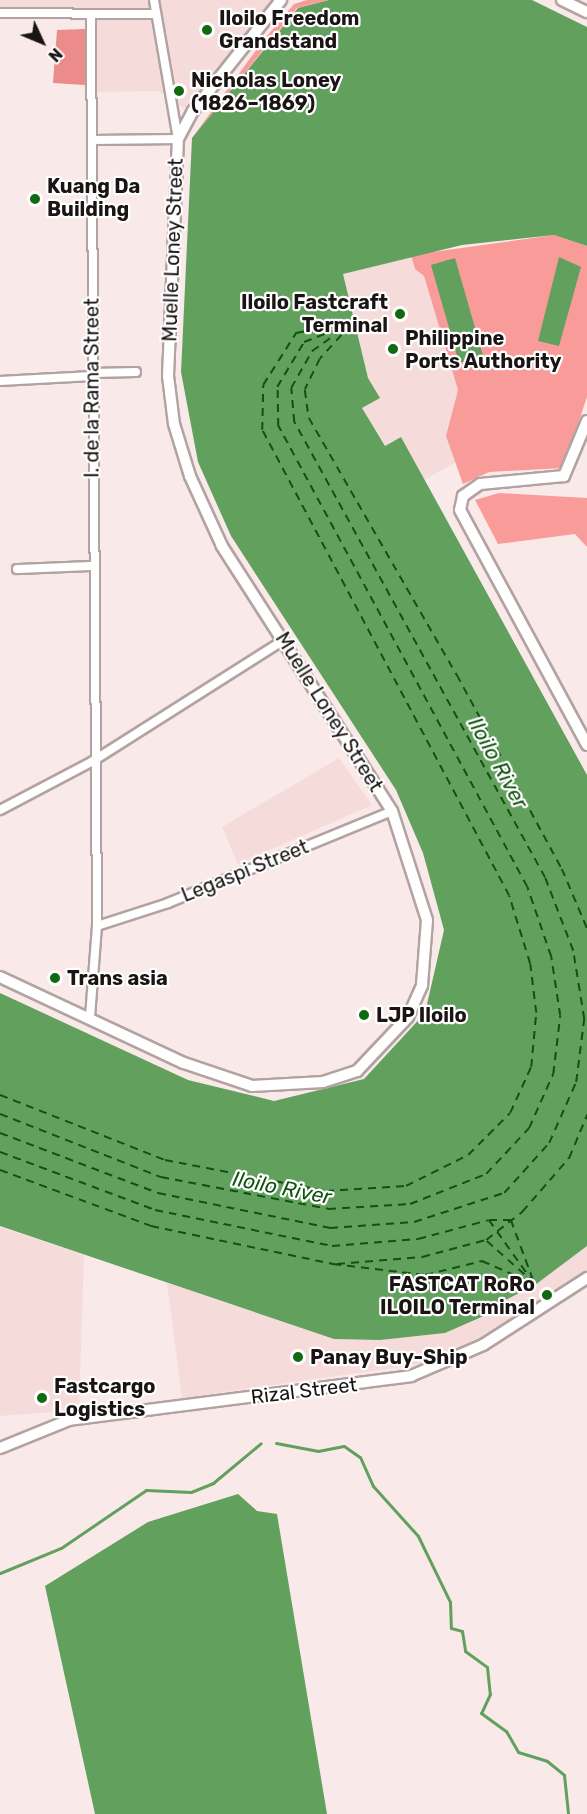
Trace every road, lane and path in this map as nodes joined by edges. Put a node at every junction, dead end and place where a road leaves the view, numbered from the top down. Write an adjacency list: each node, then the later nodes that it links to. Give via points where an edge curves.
1 (154, 0): 6 (street)
2 (282, 0): 8 (main road, Muelle Loney Street, via 193,111)
3 (562, 0): 4 (main road)
4 (587, 12)
5 (0, 13): 7 (street)
6 (154, 14): 7 (street); 8 (street)
7 (91, 15): 9 (street, I. de la Rama Street)
8 (178, 139): 9 (street); 16 (main road, Muelle Loney Street, via 168,376 174,424 190,476 222,546)
9 (94, 140): 11 (street, I. de la Rama Street)
10 (136, 372): 11 (street)
11 (92, 375): 12 (street); 14 (street, I. de la Rama Street)
12 (0, 381)
13 (587, 421): 17 (main road, via 564,476 480,484 460,503 470,533)
14 (92, 566): 15 (street); 18 (street, I. de la Rama Street)
15 (17, 569)
16 (284, 640): 18 (street); 20 (main road, Muelle Loney Street)
17 (587, 745)
18 (93, 761): 19 (street); 21 (street)
19 (0, 810)
20 (392, 811): 21 (street, Legaspi Street, via 168,903); 23 (main road, Muelle Loney Street, via 427,920 422,985 408,1017 357,1071 323,1082 252,1086 184,1063)
21 (97, 926): 23 (street)
22 (0, 977): 23 (main road, Muelle Loney Street)
23 (90, 1017)
24 (587, 1278): 25 (main road, Rizal Street, via 483,1345 411,1376 69,1420)
25 (0, 1448)

